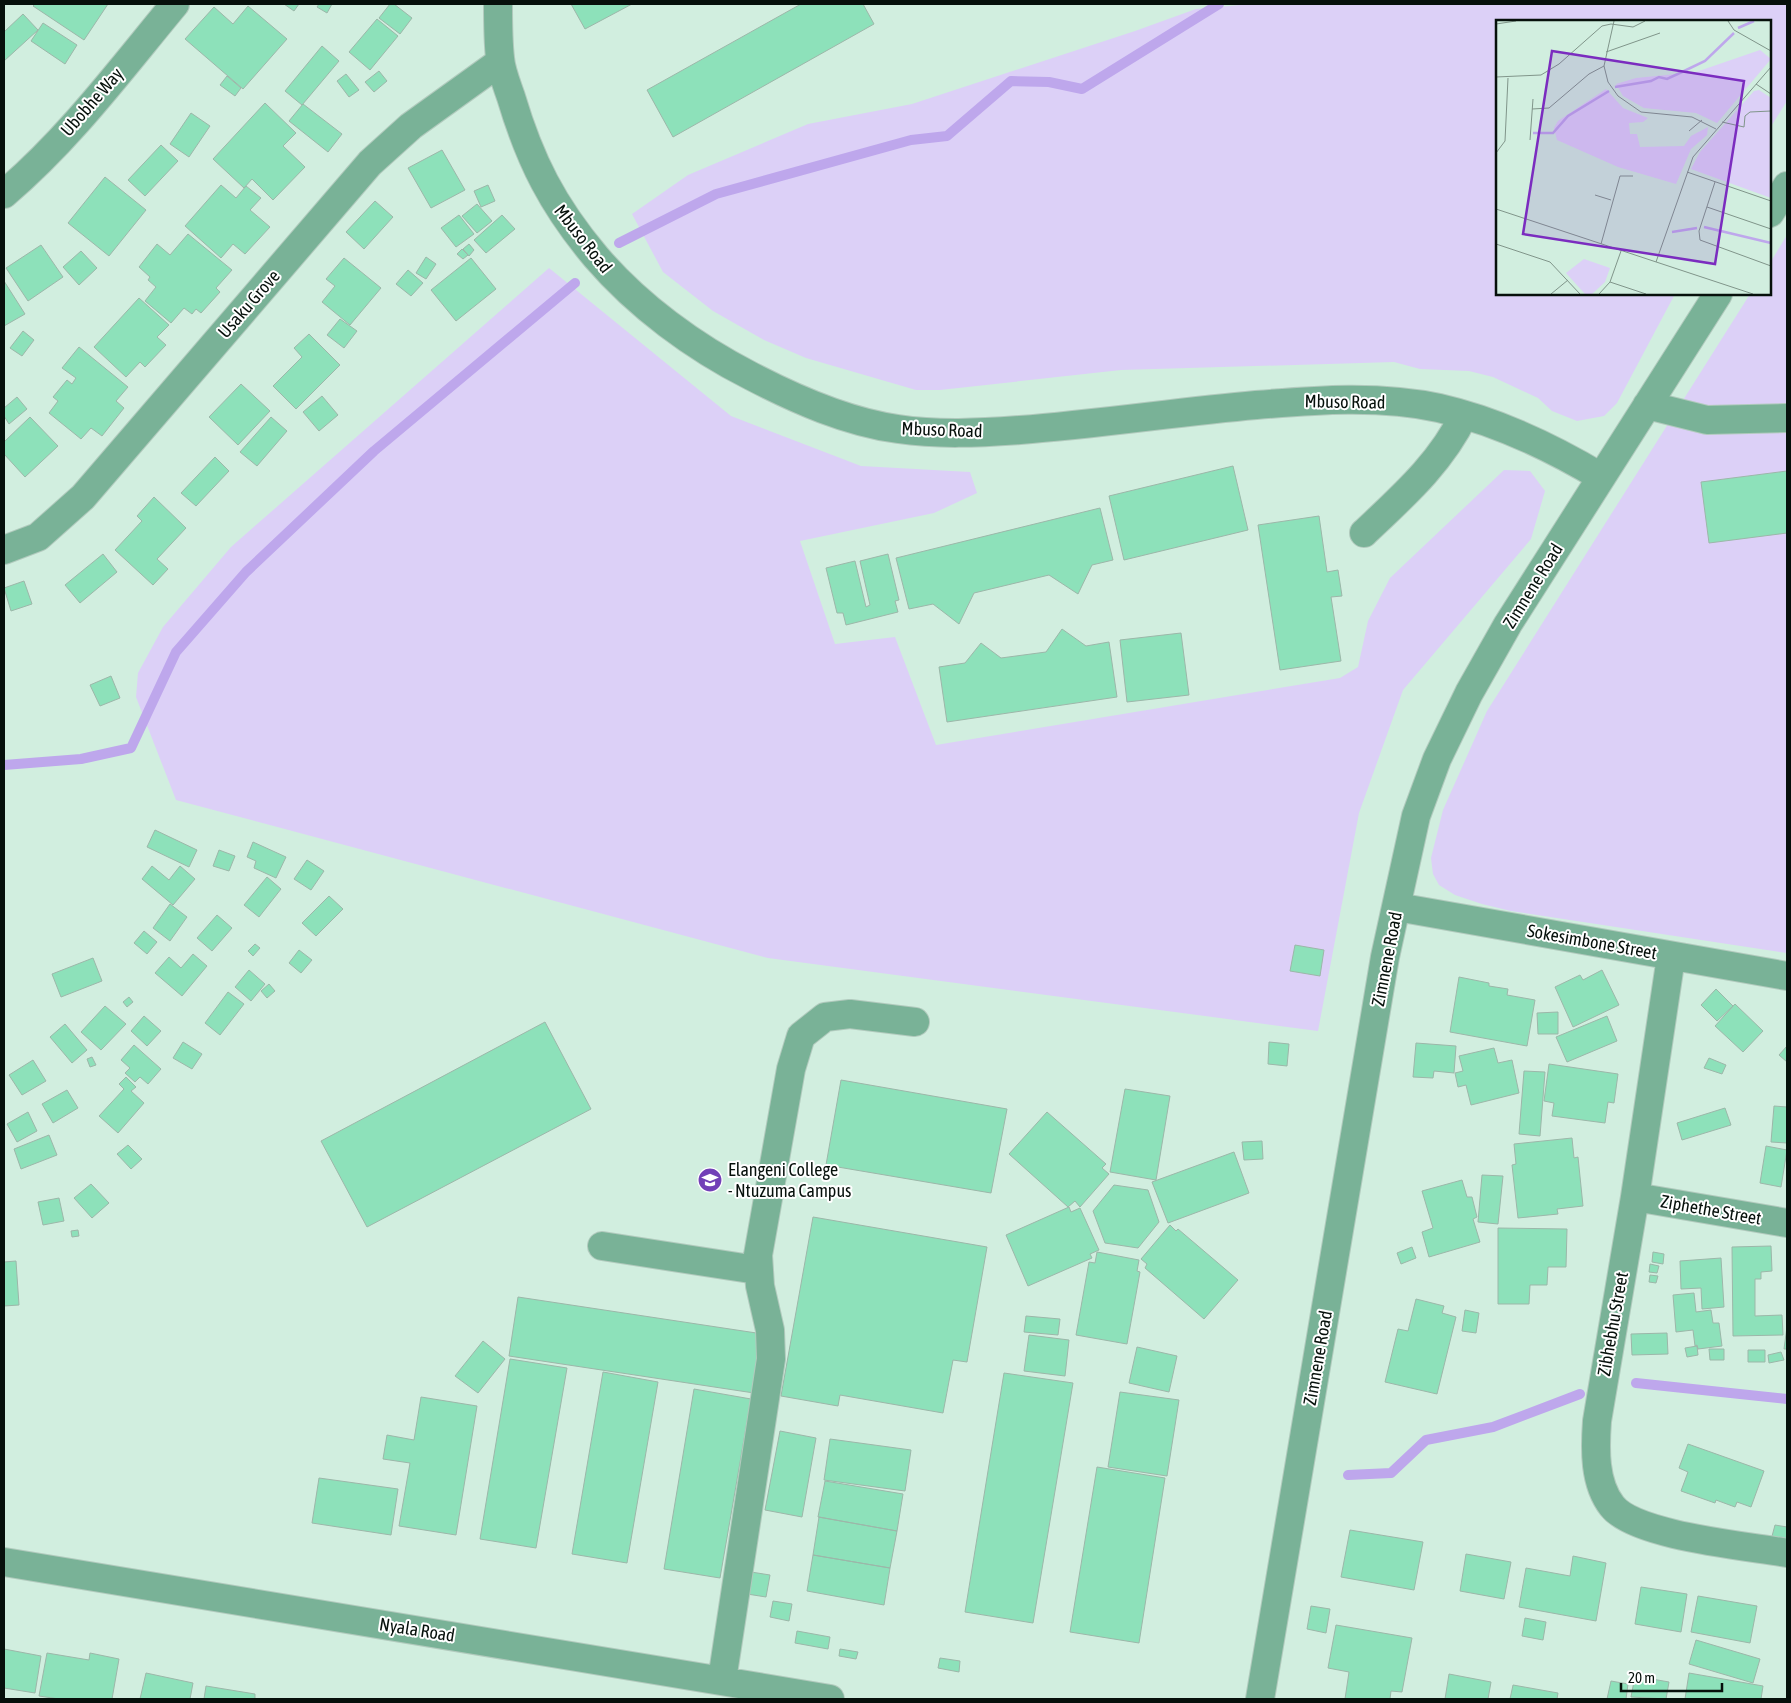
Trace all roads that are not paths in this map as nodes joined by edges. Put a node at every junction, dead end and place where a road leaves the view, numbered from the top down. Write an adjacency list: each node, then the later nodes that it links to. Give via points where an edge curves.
1 (175, 4): 5 (street, Ubobhe Way, via 88,110 28,174)
2 (498, 4): 3 (street, Mbuso Road)
3 (500, 62): 9 (street, Mbuso Road, via 529,154 554,203 616,280 664,321 730,366 792,397 854,419 898,429 964,434 1304,401 1369,401 1436,408); 13 (street, Usaku Grove, via 411,126 370,163 83,497 38,537)
4 (1787, 186): 6 (street)
5 (4, 194)
6 (1771, 211)
7 (1717, 295): 8 (street, Zimnene Road)
8 (1647, 405): 10 (street, via 1707,420); 11 (street, Zimnene Road)
9 (1464, 415): 11 (street, Mbuso Road, via 1561,453); 12 (street, via 1440,457)
10 (1787, 418)
11 (1601, 476): 14 (street, Zimnene Road, via 1508,624 1438,759 1416,816)
12 (1364, 533)
13 (4, 550)
14 (1397, 907): 15 (street, Sokesimbone Street); 26 (street, Zimnene Road, via 1385,957)
15 (1671, 957): 16 (street, Sokesimbone Street); 18 (street, Zibhebhu Street)
16 (1787, 976)
17 (915, 1022): 21 (street, via 850,1014 825,1017 801,1036 762,1223)
18 (1635, 1197): 19 (street, Ziphethe Street); 22 (street, Zibhebhu Street, via 1597,1421 1595,1449 1604,1493 1624,1518 1638,1524 1664,1532)
19 (1787, 1223)
20 (602, 1246): 21 (street)
21 (757, 1270): 24 (street, via 770,1330 771,1359)
22 (1787, 1553)
23 (4, 1562): 24 (street, Nyala Road)
24 (722, 1680): 25 (street, Nyala Road)
25 (830, 1699)
26 (1260, 1699)

